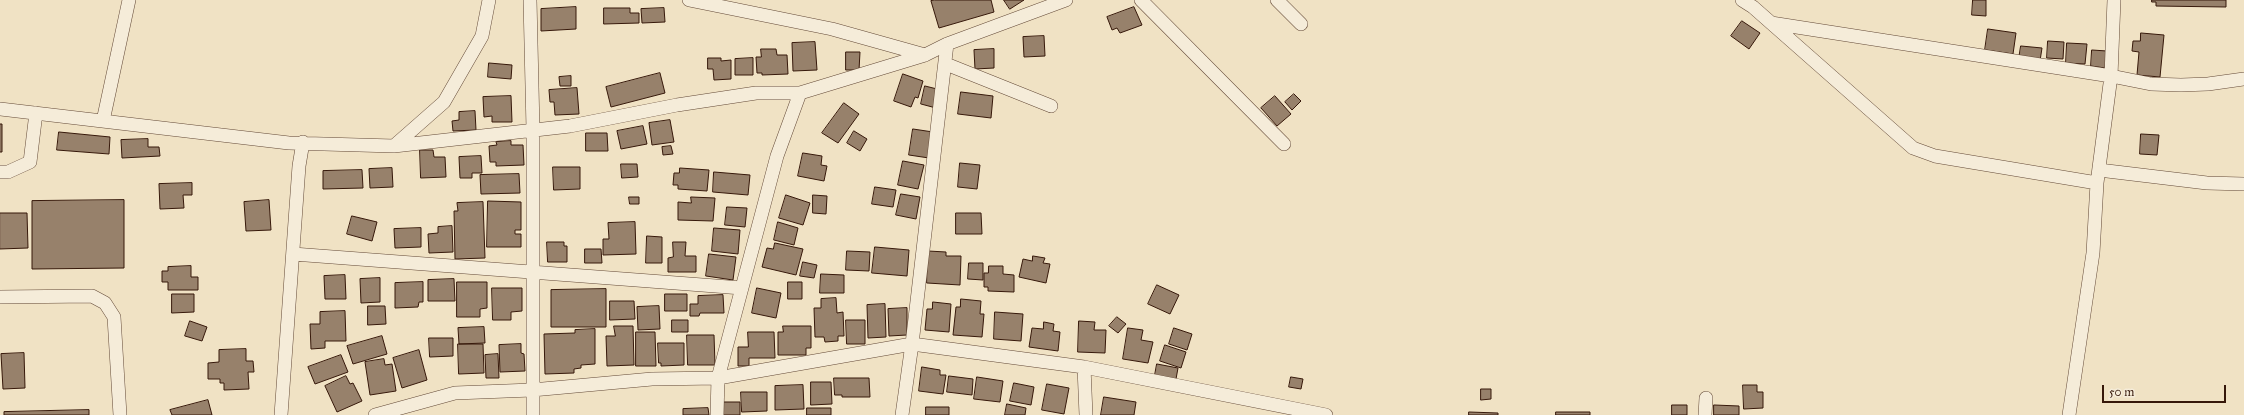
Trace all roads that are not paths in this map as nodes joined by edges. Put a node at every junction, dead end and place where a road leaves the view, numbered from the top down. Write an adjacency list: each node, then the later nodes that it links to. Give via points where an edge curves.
1 (129, 0): 21 (street)
2 (489, 0): 25 (street, via 482,36 444,102)
3 (530, 0): 22 (street)
4 (689, 0): 13 (street, via 832,29)
5 (1066, 0): 12 (street)
6 (1141, 0): 24 (street)
7 (1277, 0): 11 (street)
8 (1742, 0): 10 (street)
9 (2114, 0): 15 (street)
10 (1771, 22): 15 (street); 27 (street, via 1913,148 1935,156)
11 (1300, 24)
12 (947, 44): 13 (street); 14 (street)
13 (925, 54): 17 (street)
14 (946, 64): 18 (street); 33 (street)
15 (2111, 76): 16 (street, via 2151,84 2182,85); 27 (street)
16 (2244, 79)
17 (800, 94): 22 (street, via 756,93 570,126); 31 (street, via 777,156)
18 (1051, 106)
19 (0, 109): 20 (street)
20 (36, 113): 21 (street); 26 (street, via 30,162 8,172)
21 (103, 121): 23 (street, via 289,143)
22 (533, 129): 25 (street); 30 (street)
23 (303, 142): 25 (street); 29 (street, via 299,166)
24 (1284, 144)
25 (394, 146)
26 (0, 172)
27 (2098, 177): 28 (street); 48 (street, via 2092,253)
28 (2244, 184)
29 (294, 254): 30 (street); 40 (street)
30 (533, 273): 31 (street); 36 (street)
31 (742, 288): 35 (street)
32 (0, 297): 39 (street, via 92,296 106,303 114,318)
33 (912, 344): 34 (street); 35 (street); 44 (street)
34 (1084, 367): 38 (street); 45 (street)
35 (718, 378): 36 (street, via 652,379); 43 (street)
36 (532, 390): 41 (street, via 455,393); 42 (street)
37 (1706, 398): 47 (street)
38 (1301, 412): 46 (street)
39 (120, 415)
40 (281, 415)
41 (375, 415)
42 (533, 415)
43 (717, 415)
44 (902, 415)
45 (1086, 415)
46 (1326, 415)
47 (1705, 415)
48 (2069, 415)

